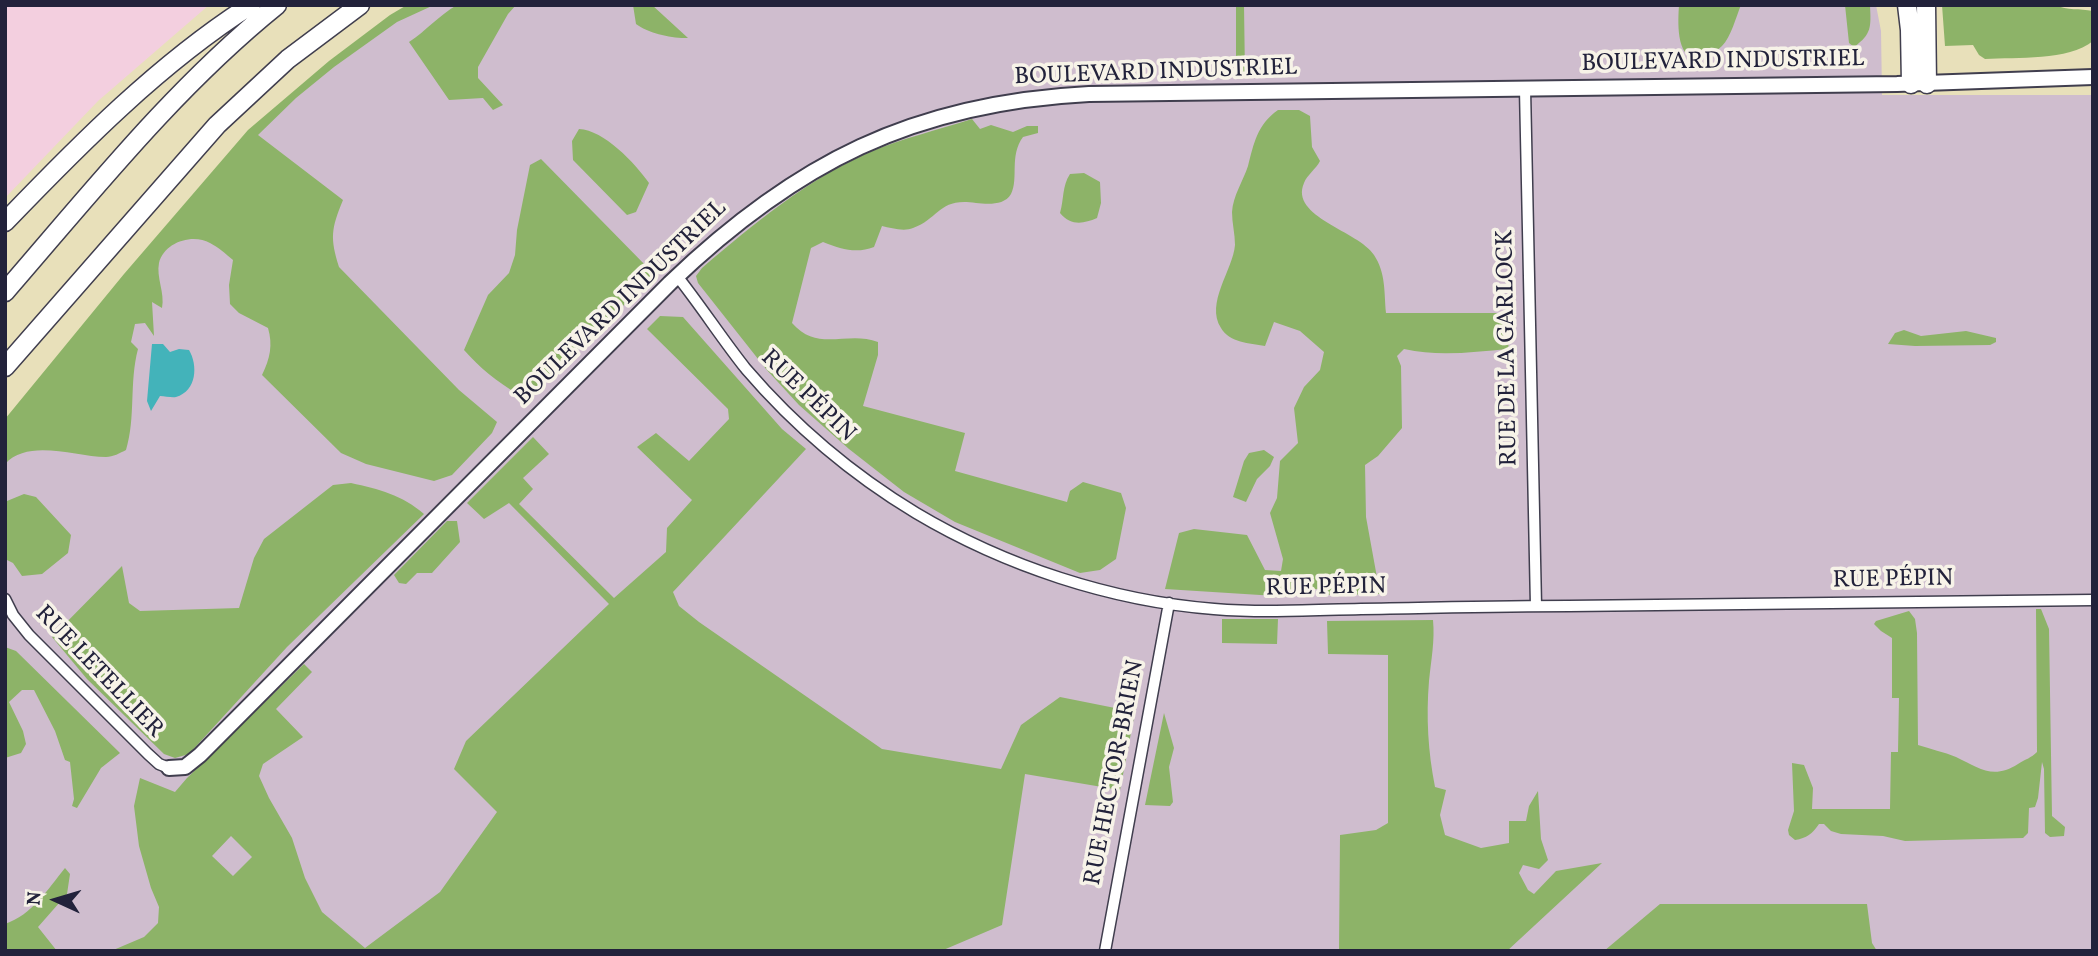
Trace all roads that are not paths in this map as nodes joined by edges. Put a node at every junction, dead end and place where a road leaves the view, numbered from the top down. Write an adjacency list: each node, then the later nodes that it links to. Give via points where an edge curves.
1 (251, 5): 11 (highway, via 141,91)
2 (277, 5): 13 (highway, via 154,122)
3 (360, 5): 14 (highway, via 288,59 217,125)
4 (1906, 5): 8 (highway)
5 (1926, 5): 8 (highway)
6 (2093, 77): 7 (street, BOULEVARD INDUSTRIEL)
7 (1977, 83): 8 (street, BOULEVARD INDUSTRIEL); 9 (street, BOULEVARD INDUSTRIEL)
8 (1919, 84): 10 (street, BOULEVARD INDUSTRIEL)
9 (2093, 87)
10 (1525, 89): 12 (street, BOULEVARD INDUSTRIEL, via 1089,94 988,105 929,120 812,171 740,220); 18 (street, RUE DE LA GARLOCK)
11 (5, 222)
12 (677, 276): 17 (street, RUE PÉPIN, via 773,398 881,490 933,523 1020,563 1093,587); 19 (street, BOULEVARD INDUSTRIEL, via 200,755 185,767)
13 (5, 292)
14 (5, 367)
15 (5, 599): 19 (street, RUE LETELLIER, via 33,639 148,754)
16 (2093, 600): 18 (street, RUE PÉPIN)
17 (1169, 603): 18 (street, RUE PÉPIN, via 1274,611); 20 (street, RUE HECTOR-BRIEN)
18 (1536, 606)
19 (169, 768)
20 (1105, 951)

